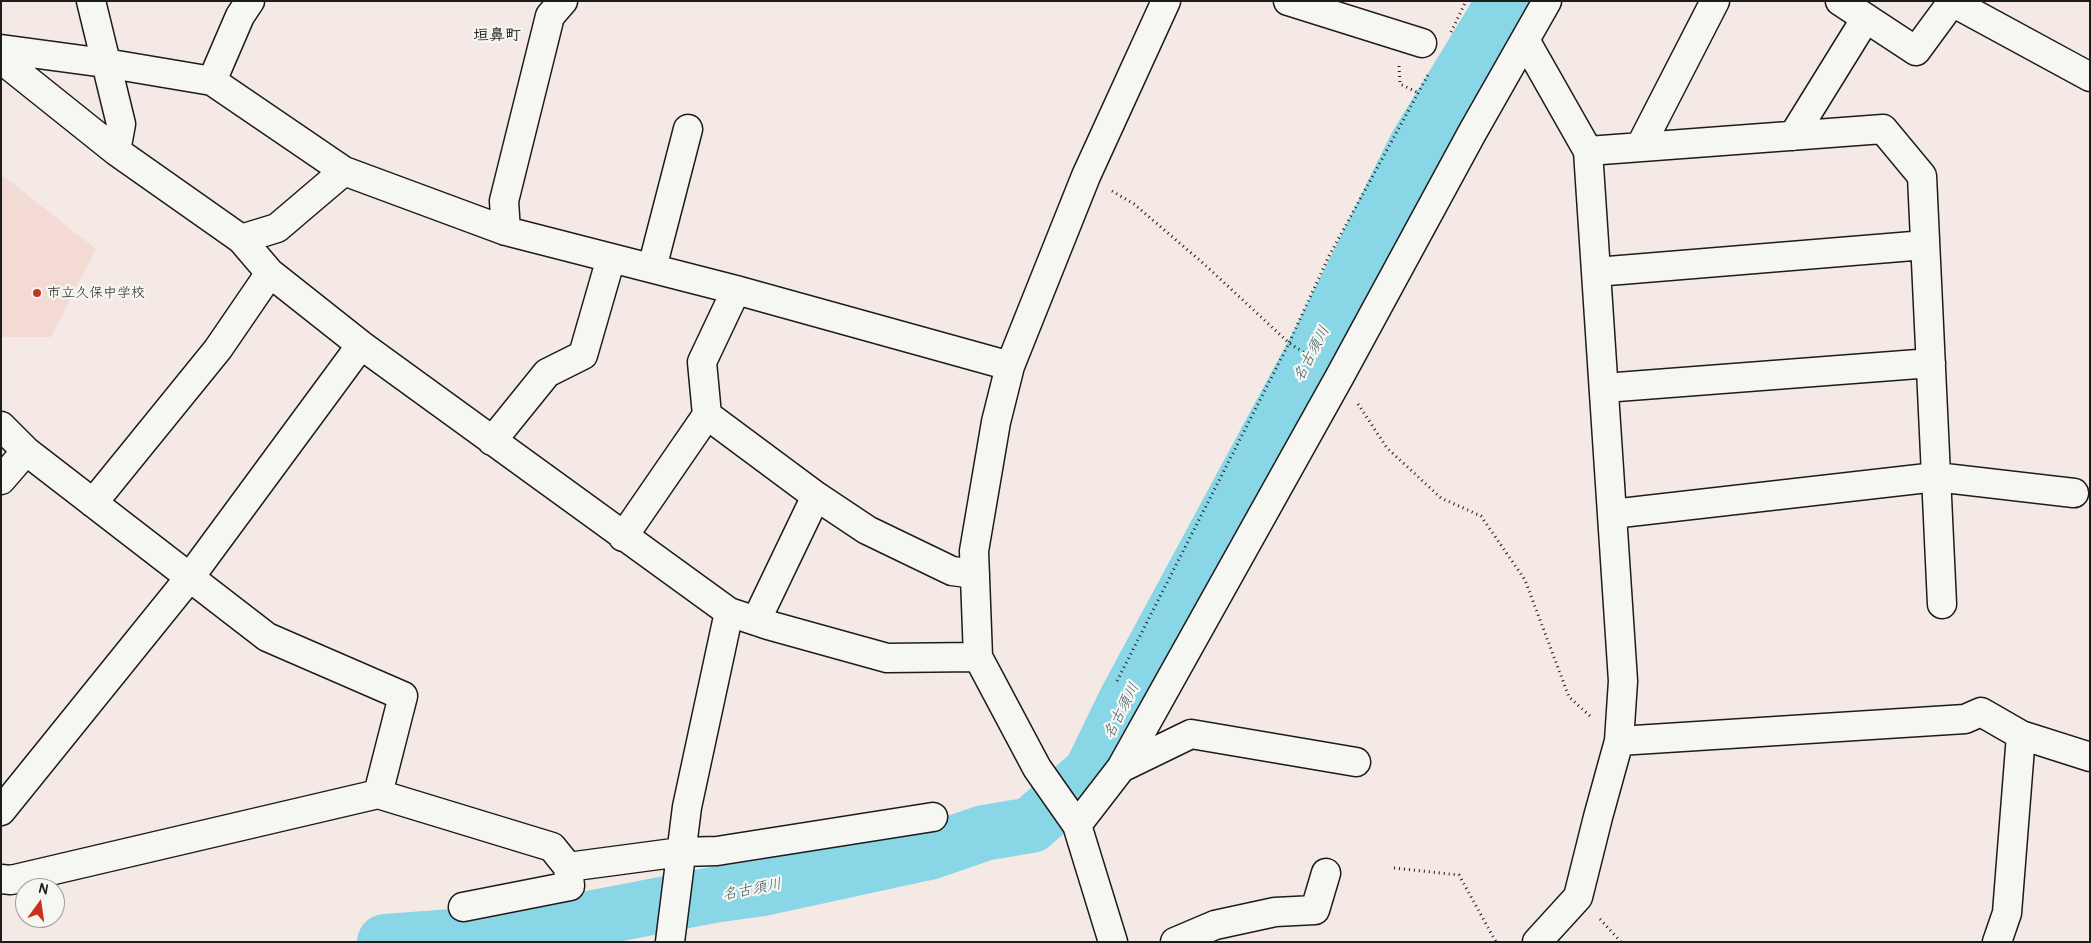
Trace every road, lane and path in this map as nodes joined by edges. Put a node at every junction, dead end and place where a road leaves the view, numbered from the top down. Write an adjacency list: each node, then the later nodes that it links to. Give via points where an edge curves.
1 (91, 1): 16 (street)
2 (250, 1): 18 (street, via 240,16)
3 (563, 1): 26 (street, via 550,16 504,201)
4 (1166, 1): 25 (street)
5 (1288, 1): 14 (street)
6 (1466, 1): 11 (path)
7 (1547, 1): 12 (street)
8 (1715, 1): 21 (street)
9 (1840, 1): 10 (street)
10 (1866, 18): 17 (street, via 1916,51 1952,2); 20 (street)
11 (1449, 34)
12 (1525, 40): 23 (street); 38 (street)
13 (1, 49): 16 (street)
14 (1427, 55): 34 (path)
15 (1, 59): 22 (street)
16 (105, 63): 18 (street); 22 (street, via 121,124)
17 (2090, 77)
18 (212, 81): 24 (street)
19 (688, 129): 30 (street)
20 (1793, 136): 21 (street); 28 (street, via 1883,129 1922,176)
21 (1640, 147): 23 (street)
22 (116, 151): 27 (street)
23 (1588, 151): 31 (street)
24 (344, 171): 26 (street); 27 (street, via 276,228)
25 (1086, 176): 34 (path, via 1134,204); 37 (street)
26 (506, 231): 29 (street)
27 (241, 239): 32 (street)
28 (1925, 245): 31 (street); 36 (street)
29 (611, 258): 30 (street); 42 (street, via 584,355 547,373)
30 (652, 268): 33 (street)
31 (1596, 272): 39 (street)
32 (270, 273): 35 (street); 48 (street, via 218,349)
33 (736, 290): 37 (street); 40 (street, via 702,362)
34 (1290, 344): 57 (path)
35 (361, 345): 42 (street); 52 (street)
36 (1931, 363): 39 (street); 44 (street)
37 (1010, 366): 51 (street, via 994,431 974,551)
38 (1340, 376): 59 (path, via 1387,448 1441,498 1481,516 1524,580 1569,697); 62 (street)
39 (1604, 388): 49 (street)
40 (707, 415): 47 (street); 50 (street)
41 (1, 426): 43 (street)
42 (492, 441): 50 (street)
43 (26, 451): 45 (street); 48 (street)
44 (1936, 477): 46 (street); 49 (street); 53 (street)
45 (1, 480)
46 (2074, 493)
47 (816, 496): 51 (street, via 867,530 952,571); 55 (street)
48 (94, 503): 52 (street)
49 (1612, 514): 59 (street, via 1623,681)
50 (623, 537): 54 (street)
51 (975, 574): 56 (street)
52 (190, 577): 63 (street, via 267,638 404,696); 64 (street)
53 (1942, 604)
54 (729, 612): 55 (street); 67 (street, via 687,807)
55 (756, 621): 56 (street, via 886,658)
56 (978, 657): 66 (street, via 1037,768)
57 (1117, 681)
58 (2021, 736): 59 (street, via 1981,712 1965,719); 60 (street); 78 (street, via 2007,913)
59 (1619, 741): 77 (street, via 1578,897)
60 (2090, 757)
61 (1356, 762): 62 (street, via 1191,734)
62 (1121, 768): 66 (street)
63 (378, 794): 68 (street, via 552,847); 71 (street)
64 (1, 811)
65 (933, 817): 67 (street, via 717,851)
66 (1077, 825): 74 (street)
67 (681, 852): 68 (street); 73 (street)
68 (568, 867): 72 (street, via 570,886)
69 (1394, 868): 76 (path, via 1459,875)
70 (1326, 873): 75 (street, via 1315,910 1266,914 1215,925)
71 (1, 880)
72 (463, 907)
73 (670, 942)
74 (1113, 942)
75 (1175, 942)
76 (1496, 942)
77 (1537, 942)
78 (1997, 942)

